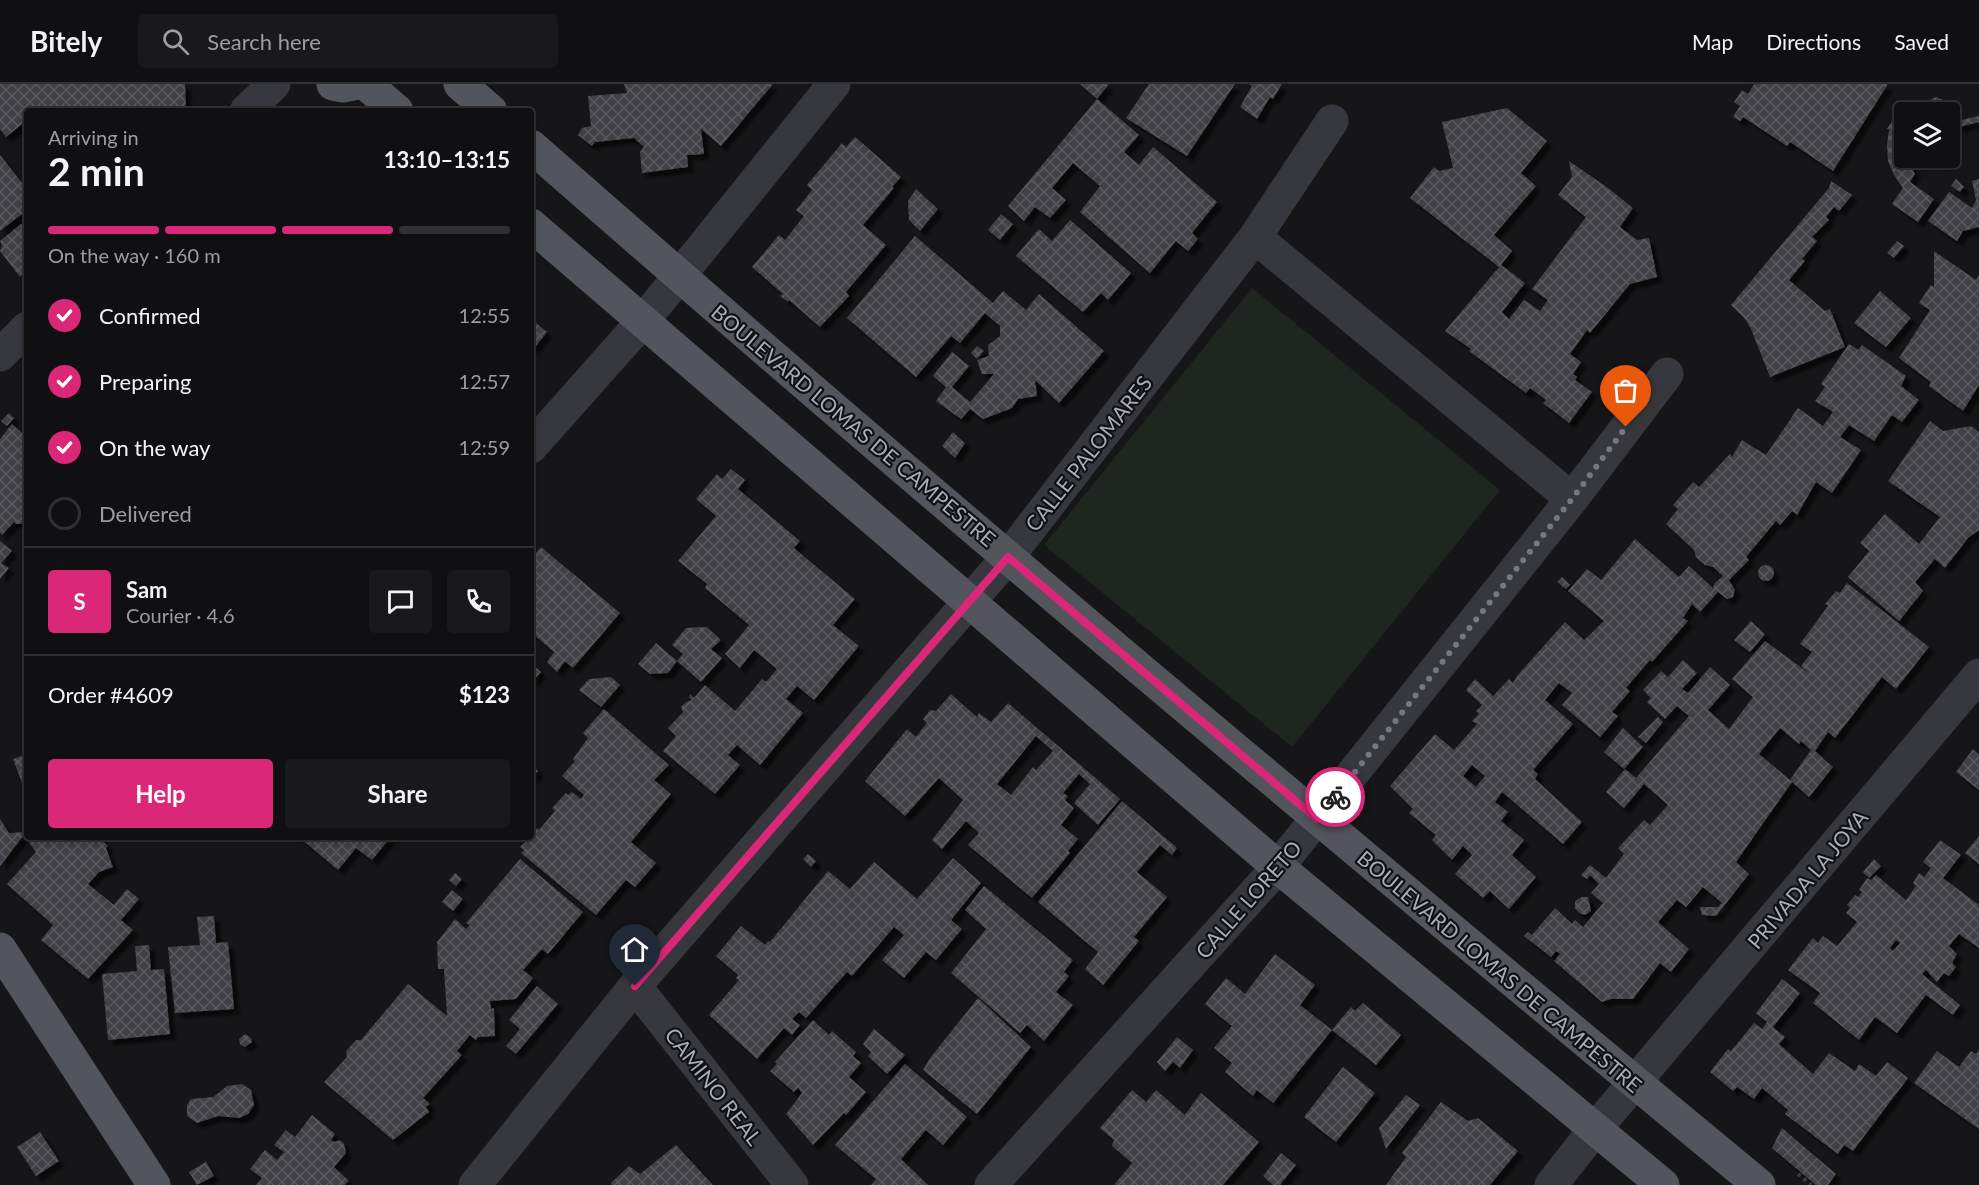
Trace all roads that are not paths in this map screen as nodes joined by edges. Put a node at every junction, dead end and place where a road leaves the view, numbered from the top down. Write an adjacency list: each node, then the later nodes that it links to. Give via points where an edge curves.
1 (274, 84): 7 (street)
2 (333, 84): 3 (main road)
3 (353, 84)
4 (366, 84): 8 (main road)
5 (460, 84): 9 (main road)
6 (834, 84): 14 (street)
7 (249, 108)
8 (394, 108)
9 (488, 108)
10 (1332, 121): 13 (street, CALLE PALOMARES)
11 (534, 149): 14 (main road, BOULEVARD LOMAS DE CAMPESTRE)
12 (534, 228): 15 (main road)
13 (1255, 237): 20 (street); 21 (street, CALLE PALOMARES)
14 (679, 276): 15 (street); 21 (main road, BOULEVARD LOMAS DE CAMPESTRE)
15 (643, 321): 19 (street); 22 (main road)
16 (24, 331): 17 (street)
17 (0, 355)
18 (1666, 374): 20 (street, CALLE LORETO)
19 (534, 444)
20 (1572, 499): 24 (street, CALLE LORETO)
21 (1008, 557): 22 (street, CALLE PALOMARES); 24 (main road, BOULEVARD LOMAS DE CAMPESTRE)
22 (970, 602): 25 (main road); 27 (street, CALLE PALOMARES)
23 (1979, 675): 28 (street, PRIVADA LA JOYA)
24 (1317, 819): 25 (street, CALLE LORETO); 28 (main road, BOULEVARD LOMAS DE CAMPESTRE)
25 (1278, 867): 29 (main road); 33 (street, CALLE LORETO)
26 (0, 949): 30 (main road)
27 (635, 986): 31 (street, CALLE PALOMARES); 32 (street, CAMINO REAL)
28 (1636, 1083): 29 (street, PRIVADA LA JOYA); 36 (main road, BOULEVARD LOMAS DE CAMPESTRE)
29 (1596, 1128): 34 (street, PRIVADA LA JOYA); 35 (main road)
30 (154, 1185)
31 (475, 1185)
32 (792, 1185)
33 (991, 1185)
34 (1551, 1185)
35 (1663, 1185)
36 (1759, 1185)

